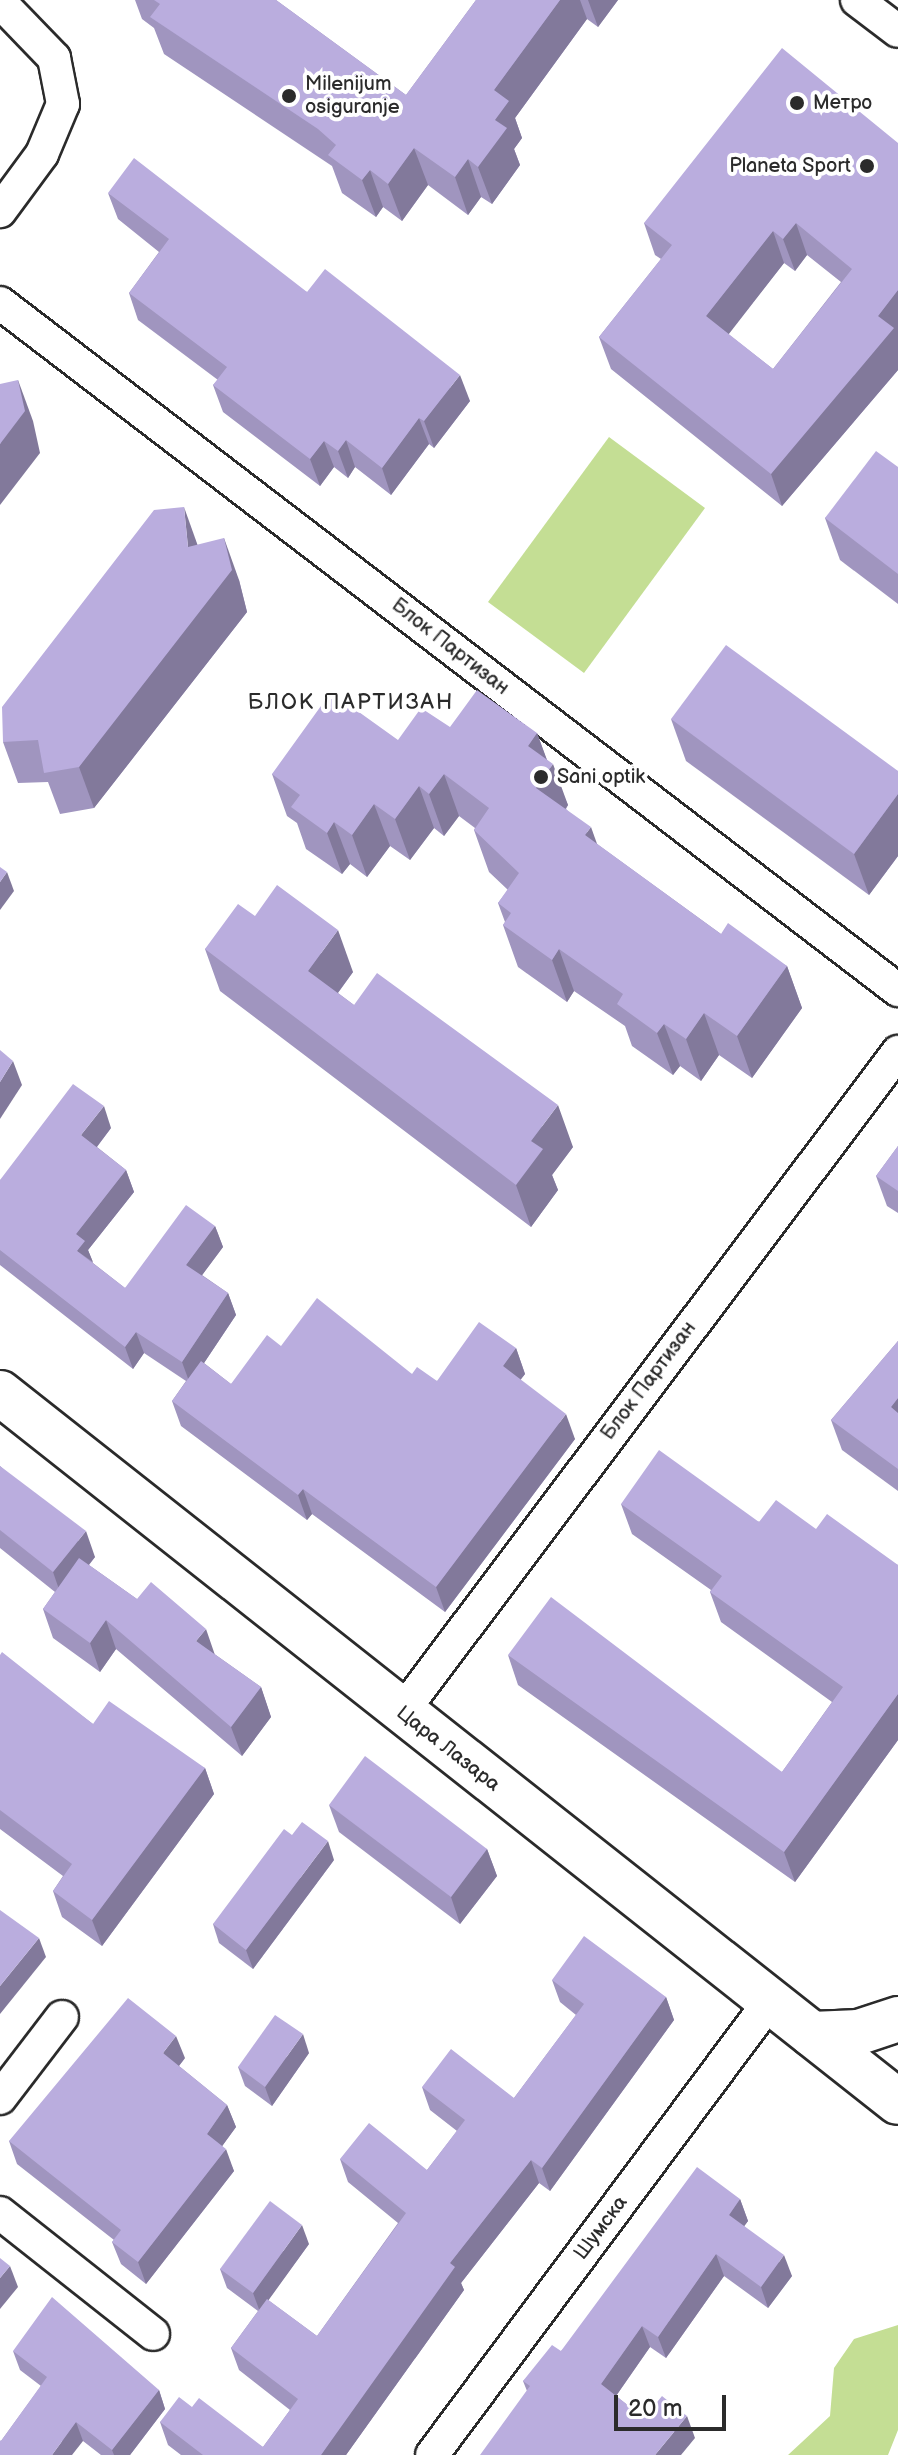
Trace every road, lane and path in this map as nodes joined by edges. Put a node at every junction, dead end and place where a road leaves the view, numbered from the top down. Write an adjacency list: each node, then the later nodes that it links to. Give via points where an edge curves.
1 (857, 0): 3 (street)
2 (0, 2): 4 (street, via 54,58 63,104 42,154)
3 (898, 31)
4 (0, 211)
5 (0, 303): 6 (street, Блок Партизан)
6 (898, 990)
7 (898, 1052): 8 (street, Блок Партизан)
8 (888, 1090): 10 (street, Блок Партизан)
9 (0, 1393): 10 (main road, Цара Лазара)
10 (402, 1712): 11 (main road, Цара Лазара)
11 (770, 2001): 14 (main road, Цара Лазара); 19 (street, Шумска)
12 (62, 2017): 15 (street)
13 (898, 2019): 14 (main road, via 859,2032)
14 (812, 2034): 16 (main road, Цара Лазара)
15 (0, 2098)
16 (898, 2102)
17 (0, 2213): 18 (street)
18 (153, 2334)
19 (432, 2455)

